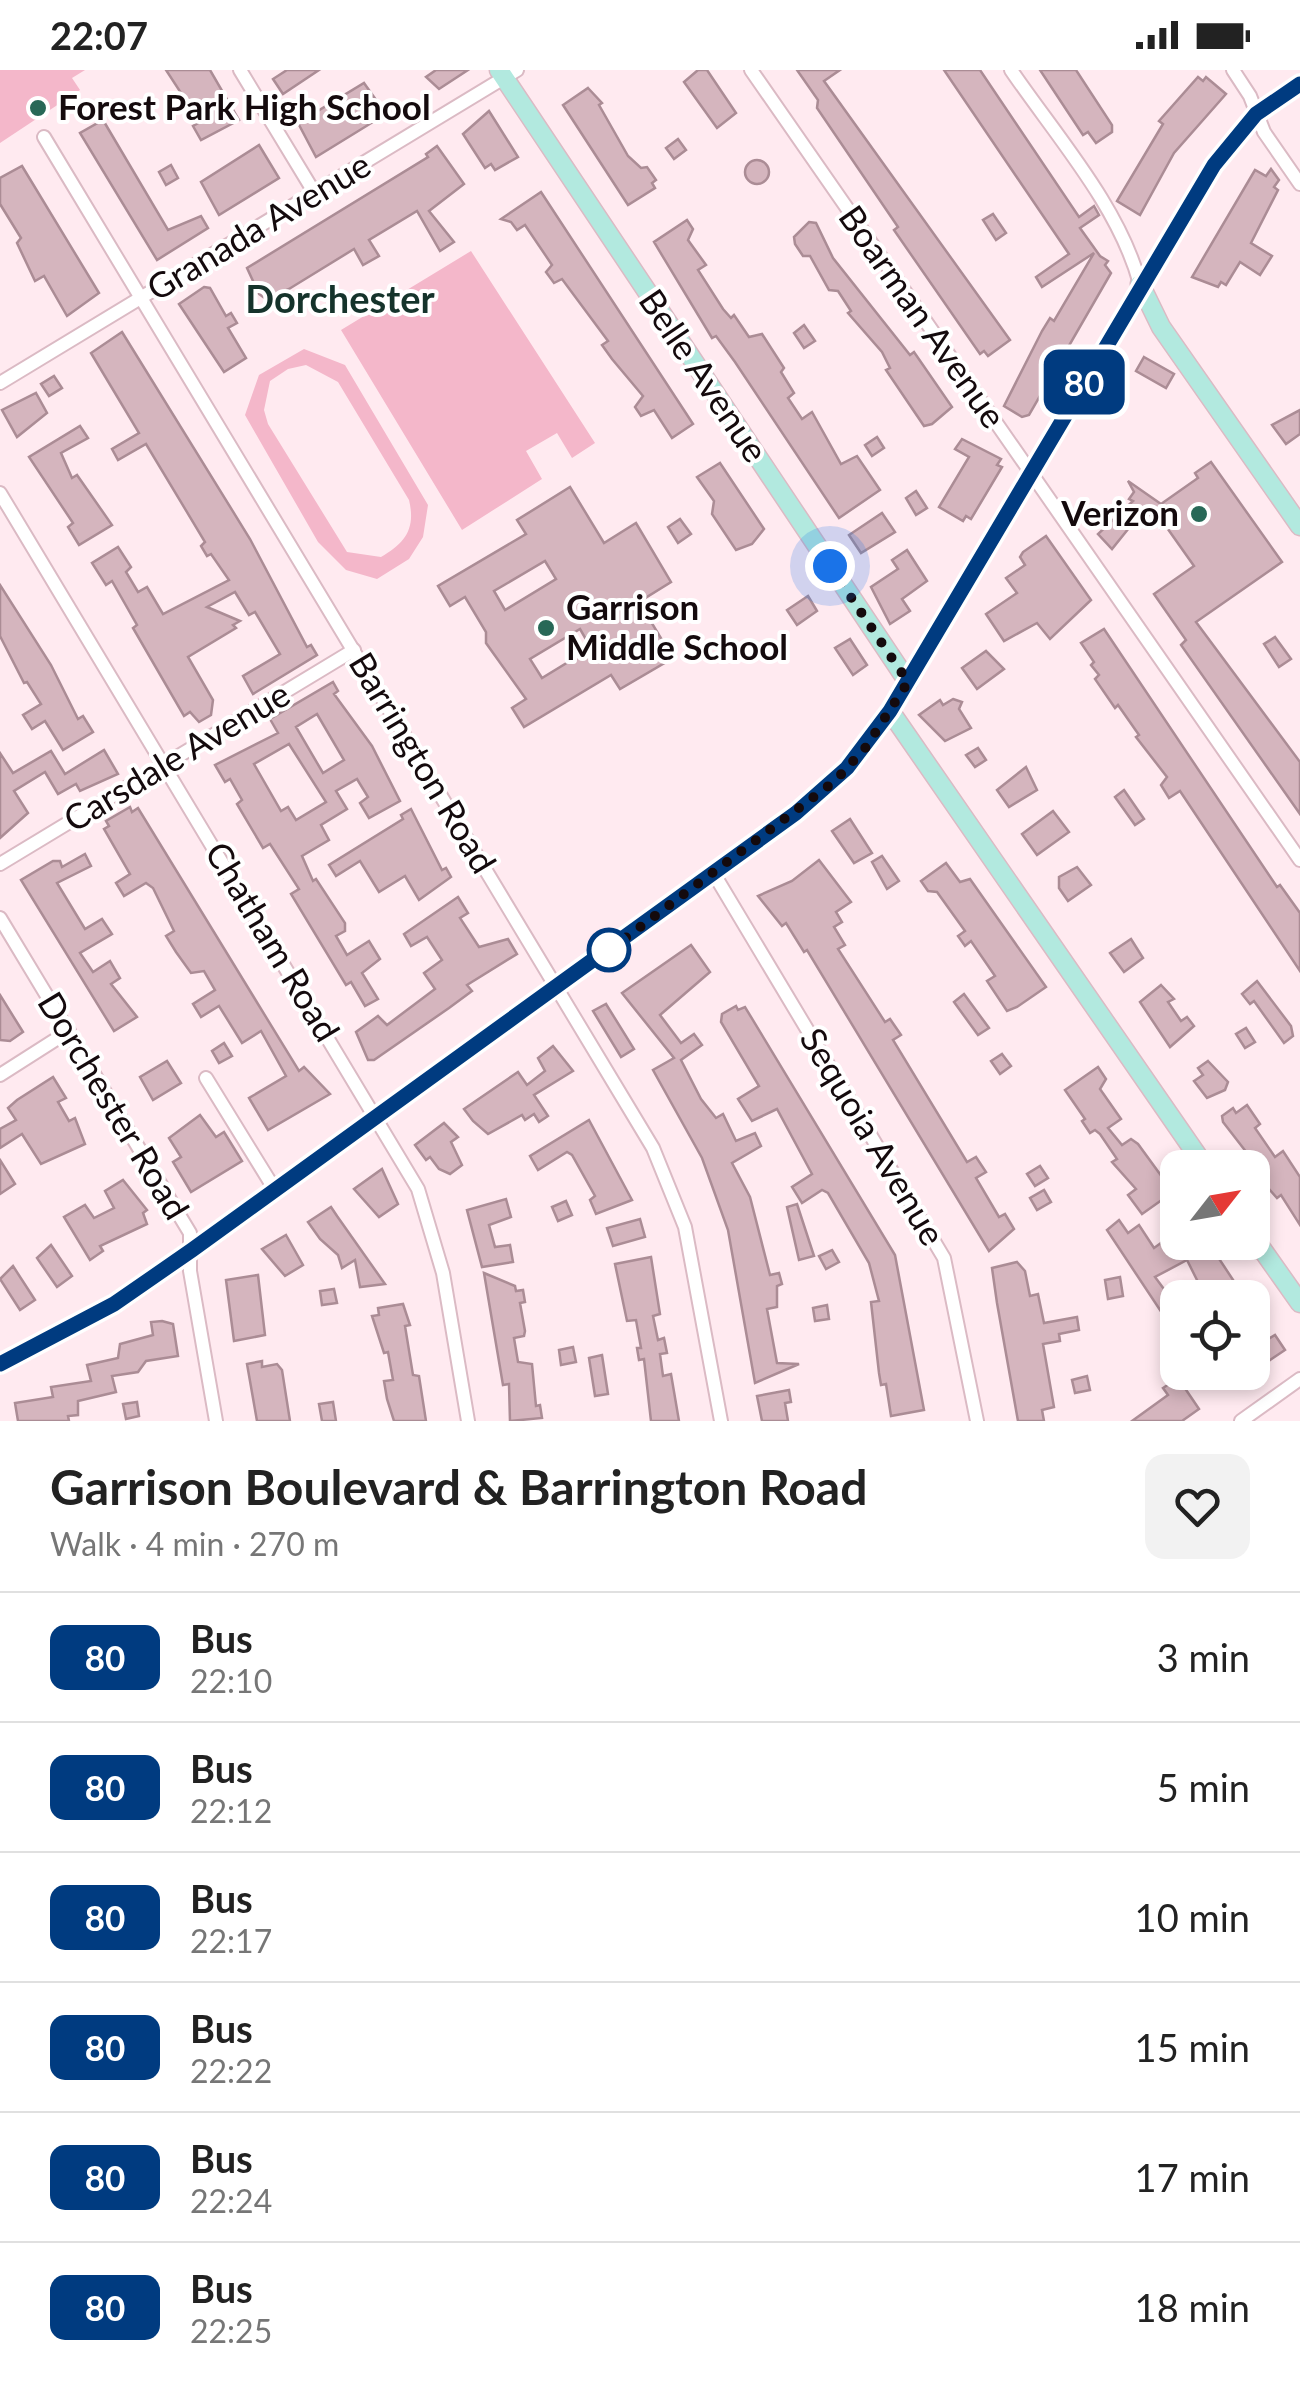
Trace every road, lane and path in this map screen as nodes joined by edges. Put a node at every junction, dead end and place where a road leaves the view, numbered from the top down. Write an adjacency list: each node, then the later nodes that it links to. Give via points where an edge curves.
1 (240, 70): 10 (street)
2 (752, 70): 14 (street, Boarman Avenue)
3 (1011, 70): 11 (street, via 1110,216)
4 (1233, 70): 7 (street)
5 (507, 73): 10 (street, Granada Avenue); 18 (main road, Belle Avenue)
6 (1300, 84): 7 (main road)
7 (1256, 114): 9 (street); 11 (main road, via 1229,144)
8 (44, 138): 12 (street, Barrington Road)
9 (1300, 184)
10 (314, 192): 12 (street, Granada Avenue)
11 (1140, 284): 14 (main road); 16 (main road, via 1160,326)
12 (142, 298): 13 (street, Granada Avenue); 17 (street, Barrington Road)
13 (0, 383)
14 (1031, 474): 18 (main road); 21 (street, Boarman Avenue)
15 (0, 492): 20 (street, Chatham Road)
16 (1300, 526)
17 (354, 650): 20 (street, Carsdale Avenue); 25 (street, Barrington Road)
18 (908, 682): 19 (main road)
19 (890, 711): 23 (main road, via 835,781); 30 (main road)
20 (166, 765): 22 (street, Carsdale Avenue); 29 (street, Chatham Road)
21 (1300, 860)
22 (0, 864)
23 (714, 874): 25 (main road); 40 (street, Sequoia Avenue, via 944,1258)
24 (0, 918): 26 (street, Dorchester Road)
25 (556, 988): 29 (main road); 39 (street, Barrington Road, via 654,1148 677,1202)
26 (69, 1032): 27 (street); 32 (street, Dorchester Road, via 190,1233)
27 (0, 1076)
28 (206, 1078): 31 (street)
29 (377, 1117): 31 (main road); 38 (street, Chatham Road, via 418,1189 435,1238)
30 (1194, 1150)
31 (275, 1190): 32 (main road)
32 (192, 1250): 35 (main road, via 114,1304); 37 (street, Dorchester Road)
33 (1270, 1260): 34 (main road)
34 (1300, 1303)
35 (0, 1364)
36 (1300, 1379): 41 (street)
37 (216, 1421)
38 (468, 1421)
39 (721, 1421)
40 (976, 1421)
41 (1242, 1421)

